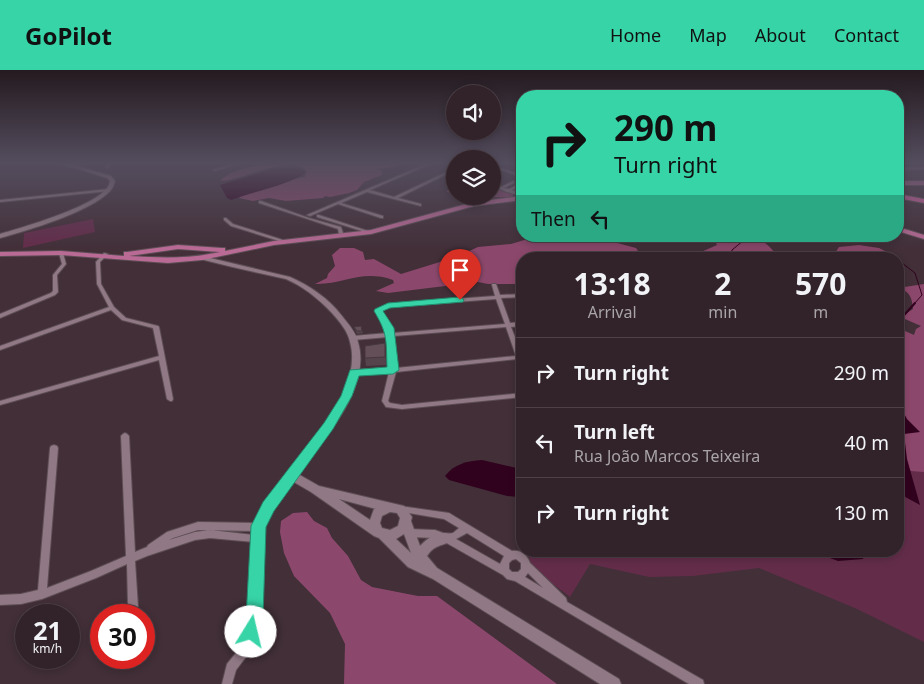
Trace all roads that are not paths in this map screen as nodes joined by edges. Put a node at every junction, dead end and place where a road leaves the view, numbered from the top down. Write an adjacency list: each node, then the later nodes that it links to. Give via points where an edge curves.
1 (93, 192): 10 (street)
2 (107, 192): 25 (street, via 50,220)
3 (364, 192): 13 (street)
4 (374, 192): 8 (street)
5 (408, 192): 8 (street)
6 (516, 195): 22 (main road, via 473,202)
7 (516, 195): 32 (main road, via 371,232 274,243)
8 (395, 198): 14 (street)
9 (904, 198): 12 (highway)
10 (0, 201)
11 (260, 202): 17 (street)
12 (924, 202)
13 (338, 203): 15 (street); 18 (street)
14 (420, 205)
15 (324, 210): 16 (street); 17 (street)
16 (317, 215): 17 (street); 20 (street)
17 (309, 217): 21 (street)
18 (382, 217)
19 (225, 218): 27 (street, via 232,225)
20 (334, 221): 21 (street); 22 (street)
21 (328, 224): 24 (street, via 340,228)
22 (366, 231): 24 (main road)
23 (904, 232): 26 (main road)
24 (341, 233): 27 (main road)
25 (0, 236)
26 (924, 237)
27 (281, 240): 31 (main road, via 230,249 178,247)
28 (0, 253): 29 (main road); 30 (main road, via 46,250)
29 (61, 253): 30 (main road); 37 (street, via 64,264 56,275 56,291)
30 (104, 255): 31 (main road); 36 (street, via 98,262 99,284)
31 (130, 256): 32 (main road, via 168,261)
32 (202, 258): 42 (street, via 288,278 312,290 335,312)
33 (494, 285): 35 (street)
34 (516, 296): 35 (street)
35 (499, 297): 38 (street, via 388,306 380,309); 40 (street)
36 (112, 308): 44 (street); 45 (street, via 124,319 156,327)
37 (0, 316)
38 (381, 316): 41 (street)
39 (516, 324): 40 (street)
40 (508, 325): 41 (street); 43 (street)
41 (391, 335): 42 (street); 47 (street)
42 (353, 338): 48 (street, via 357,355)
43 (516, 345)
44 (0, 348)
45 (162, 358): 50 (street); 51 (street)
46 (516, 358): 47 (street)
47 (393, 370): 48 (street); 49 (street, via 385,401 394,407)
48 (354, 372): 54 (street, via 346,396 328,426)
49 (516, 395)
50 (170, 399)
51 (0, 402)
52 (125, 436): 67 (street)
53 (54, 448): 72 (street)
54 (291, 475): 55 (street); 57 (street)
55 (315, 489): 56 (street); 60 (street)
56 (394, 508): 58 (street, via 446,516); 59 (street, via 404,512); 60 (street, via 375,517 375,528)
57 (259, 526): 62 (street); 63 (street, via 198,526 170,535)
58 (468, 528): 61 (street); 64 (street)
59 (405, 530): 60 (street, via 391,536); 61 (street); 68 (street)
60 (381, 534): 70 (street, via 412,563)
61 (446, 538): 68 (street, via 429,543); 71 (street)
62 (258, 539): 63 (street, via 210,534); 76 (street, via 255,618 248,645 231,668)
63 (145, 552): 67 (street)
64 (516, 553)
65 (516, 556): 71 (street, via 505,560 504,565)
66 (520, 557): 69 (street)
67 (132, 558): 72 (street); 74 (street)
68 (420, 558): 70 (street)
69 (527, 566): 71 (street, via 524,574); 75 (street)
70 (437, 575): 77 (street)
71 (511, 575): 75 (street)
72 (42, 594): 73 (street)
73 (0, 600)
74 (133, 604)
75 (571, 609): 78 (street)
76 (227, 684)
77 (614, 684)
78 (699, 684)

